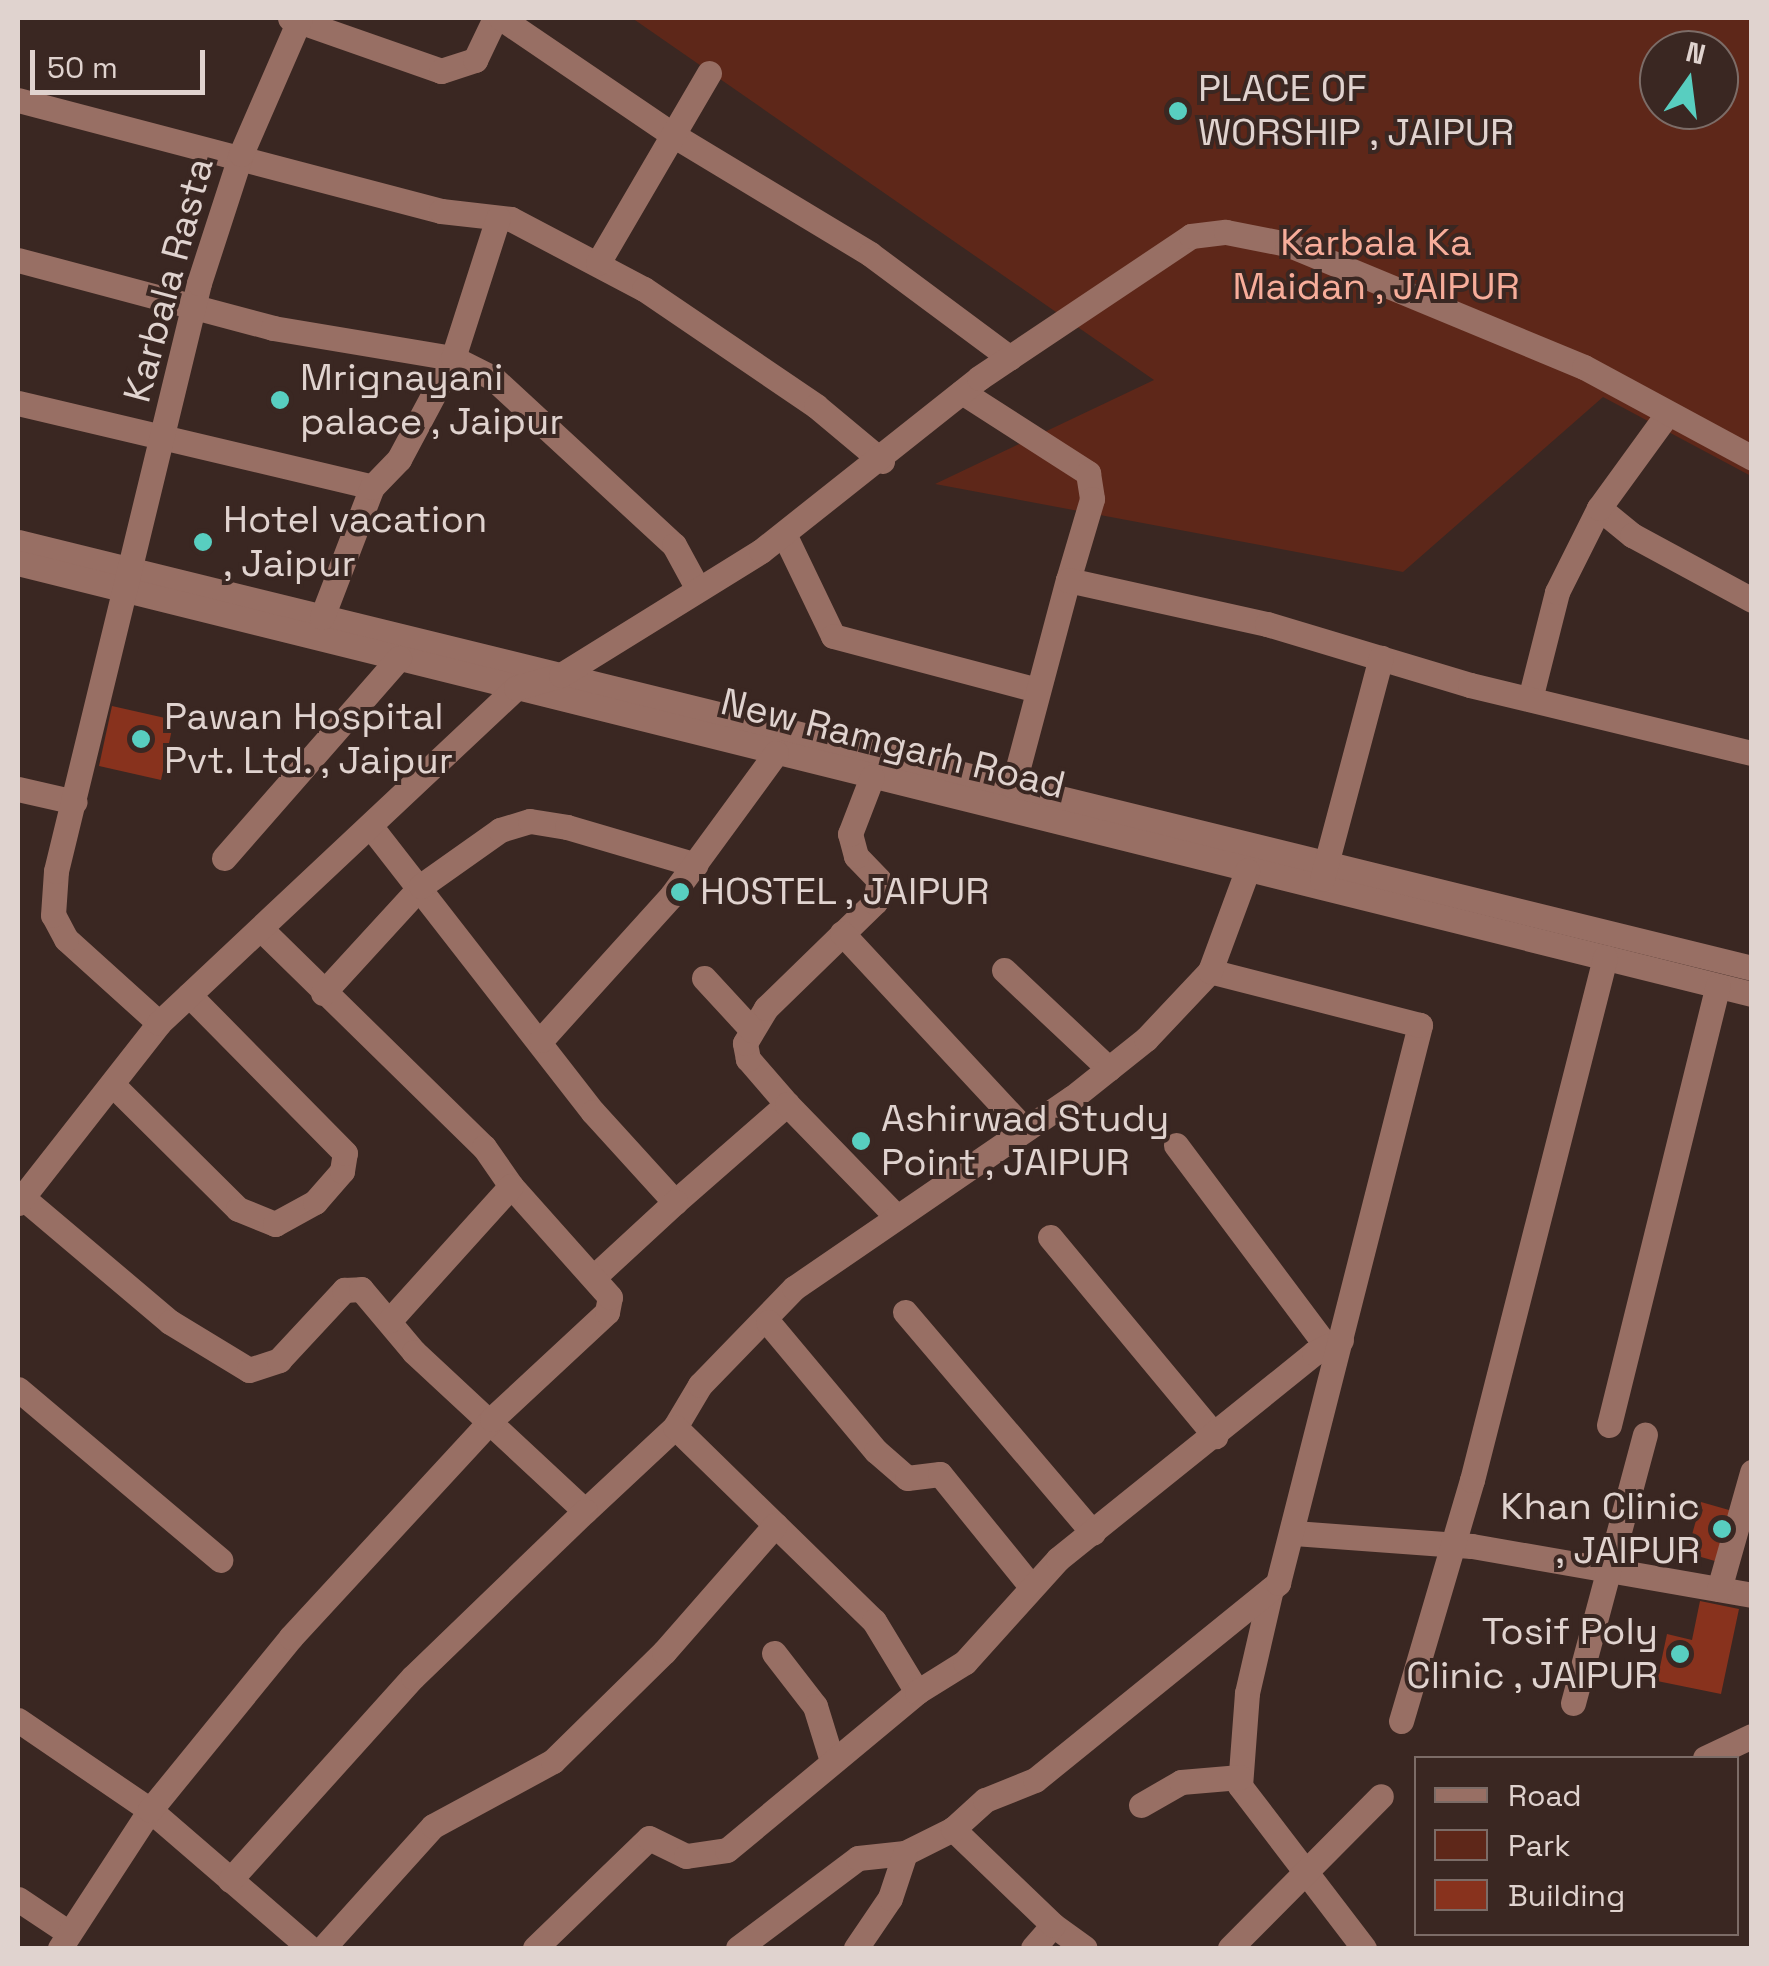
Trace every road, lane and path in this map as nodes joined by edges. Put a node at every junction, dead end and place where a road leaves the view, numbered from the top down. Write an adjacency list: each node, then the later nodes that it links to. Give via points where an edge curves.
1 (498, 18): 2 (street, via 475,60 441,71); 5 (street)
2 (296, 19): 6 (street, Karbala Rasta)
3 (710, 73): 5 (street)
4 (18, 100): 6 (street)
5 (673, 135): 9 (street); 12 (street, via 870,254)
6 (241, 154): 7 (street, via 441,211); 10 (street, Karbala Rasta)
7 (498, 218): 9 (street); 11 (street)
8 (18, 260): 10 (street)
9 (598, 263): 18 (street, via 816,406)
10 (194, 306): 11 (street, via 369,349); 16 (street, Karbala Rasta)
11 (453, 358): 19 (street, via 399,459); 26 (street, via 493,378 618,491 674,545)
12 (1010, 358): 13 (street); 15 (street, via 1191,236 1226,232 1287,244 1584,368)
13 (962, 392): 18 (street); 25 (street, via 1088,472 1092,499)
14 (18, 403): 16 (street)
15 (1668, 413): 17 (street); 20 (street)
16 (166, 436): 19 (street); 24 (street, Karbala Rasta)
17 (1752, 458)
18 (882, 461): 21 (street)
19 (372, 487): 28 (street)
20 (1598, 508): 27 (street, via 1632,535); 34 (street, via 1557,592)
21 (784, 534): 26 (street); 33 (street, via 834,636)
22 (18, 542): 24 (street, New Ramgarh Road)
23 (18, 562): 24 (street, New Ramgarh Road)
24 (129, 580): 28 (street, New Ramgarh Road); 29 (street, New Ramgarh Road); 40 (street, Karbala Rasta)
25 (1068, 580): 30 (street); 33 (street)
26 (698, 590): 31 (street)
27 (1752, 600)
28 (322, 616): 31 (street, New Ramgarh Road)
29 (399, 658): 32 (street, New Ramgarh Road); 42 (street)
30 (1381, 658): 34 (street); 45 (street)
31 (561, 675): 32 (street); 38 (street, New Ramgarh Road)
32 (516, 688): 35 (street, New Ramgarh Road); 41 (street)
33 (1037, 690): 38 (street)
34 (1530, 698): 36 (street)
35 (776, 753): 37 (street, New Ramgarh Road); 43 (street)
36 (1752, 753)
37 (872, 777): 44 (street, New Ramgarh Road); 48 (street, via 850,834 878,893)
38 (1013, 786): 45 (street, New Ramgarh Road)
39 (18, 788): 40 (street)
40 (75, 802): 58 (street, Karbala Rasta, via 53,915 86,962)
41 (371, 827): 46 (street); 47 (street)
42 (224, 858)
43 (696, 865): 46 (street, via 530,821 500,830); 60 (street)
44 (1247, 871): 45 (street, New Ramgarh Road); 52 (street)
45 (1323, 876): 49 (street, New Ramgarh Road); 50 (street, New Ramgarh Road)
46 (422, 886): 55 (street); 60 (street)
47 (260, 929): 55 (street); 57 (street)
48 (842, 933): 59 (street); 64 (street)
49 (1605, 958): 54 (street, New Ramgarh Road); 87 (street)
50 (1752, 968)
51 (1004, 970): 61 (street)
52 (1210, 970): 61 (street); 75 (street, via 1420,1025)
53 (704, 978): 59 (street)
54 (1718, 986): 56 (street, New Ramgarh Road); 78 (street)
55 (323, 993): 66 (street, via 471,1134)
56 (1752, 994)
57 (189, 995): 58 (street); 62 (street, via 338,1142 342,1171 324,1192 275,1224 249,1215)
58 (159, 1023): 62 (street)
59 (752, 1030): 63 (street, via 748,1059)
60 (541, 1040): 68 (street, via 632,1160)
61 (1109, 1069): 64 (street)
62 (112, 1084): 67 (street)
63 (787, 1104): 68 (street); 69 (street)
64 (1024, 1129): 69 (street)
65 (1176, 1146): 75 (street)
66 (510, 1186): 71 (street); 73 (street)
67 (20, 1200): 73 (street, via 170,1322 249,1370 280,1360 344,1290 361,1289)
68 (676, 1202): 71 (street)
69 (895, 1215): 74 (street, via 794,1288)
70 (1050, 1237): 80 (street)
71 (596, 1275): 77 (street, via 609,1287 606,1312)
72 (904, 1312): 85 (street)
73 (390, 1320): 77 (street, via 458,1394)
74 (768, 1322): 79 (street, via 738,1341); 90 (street, via 876,1451 907,1478 940,1474)
75 (1334, 1344): 80 (street); 86 (street)
76 (18, 1389): 88 (street)
77 (492, 1419): 83 (street); 105 (street, via 291,1637)
78 (1608, 1425)
79 (675, 1427): 83 (street); 84 (street)
80 (1215, 1436): 85 (street)
81 (1645, 1436): 89 (street)
82 (1752, 1472): 92 (street)
83 (585, 1511): 109 (street, via 413,1677)
84 (775, 1525): 95 (street, via 874,1621); 114 (street, via 664,1652 564,1750 433,1826)
85 (1093, 1533): 90 (street)
86 (1294, 1533): 87 (street); 91 (street)
87 (1452, 1548): 89 (street); 98 (street)
88 (220, 1560)
89 (1603, 1572): 92 (street); 96 (street)
90 (1029, 1584): 95 (street, via 966,1662)
91 (1271, 1589): 102 (street, via 1246,1692); 106 (street, via 1034,1780 985,1800)
92 (1718, 1589): 93 (street)
93 (1752, 1594)
94 (774, 1653): 101 (street, via 815,1706)
95 (917, 1692): 101 (street)
96 (1574, 1703)
97 (18, 1720): 105 (street)
98 (1401, 1721)
99 (1748, 1744): 100 (street)
100 (1711, 1756)
101 (832, 1761): 115 (street, via 727,1850 686,1856 649,1838)
102 (1240, 1776): 104 (street, via 1181,1782); 108 (street)
103 (1382, 1796): 108 (street)
104 (1141, 1805)
105 (150, 1810): 109 (street); 112 (street)
106 (953, 1828): 107 (street); 111 (street)
107 (905, 1852): 116 (street, via 858,1858); 117 (street, via 890,1898)
108 (1301, 1873): 120 (street); 121 (street)
109 (230, 1880): 113 (street)
110 (18, 1898): 112 (street)
111 (1053, 1925): 118 (street); 119 (street)
112 (64, 1941)
113 (310, 1948)
114 (322, 1948)
115 (536, 1948)
116 (738, 1948)
117 (856, 1948)
118 (1033, 1948)
119 (1085, 1948)
120 (1230, 1948)
121 (1364, 1948)

